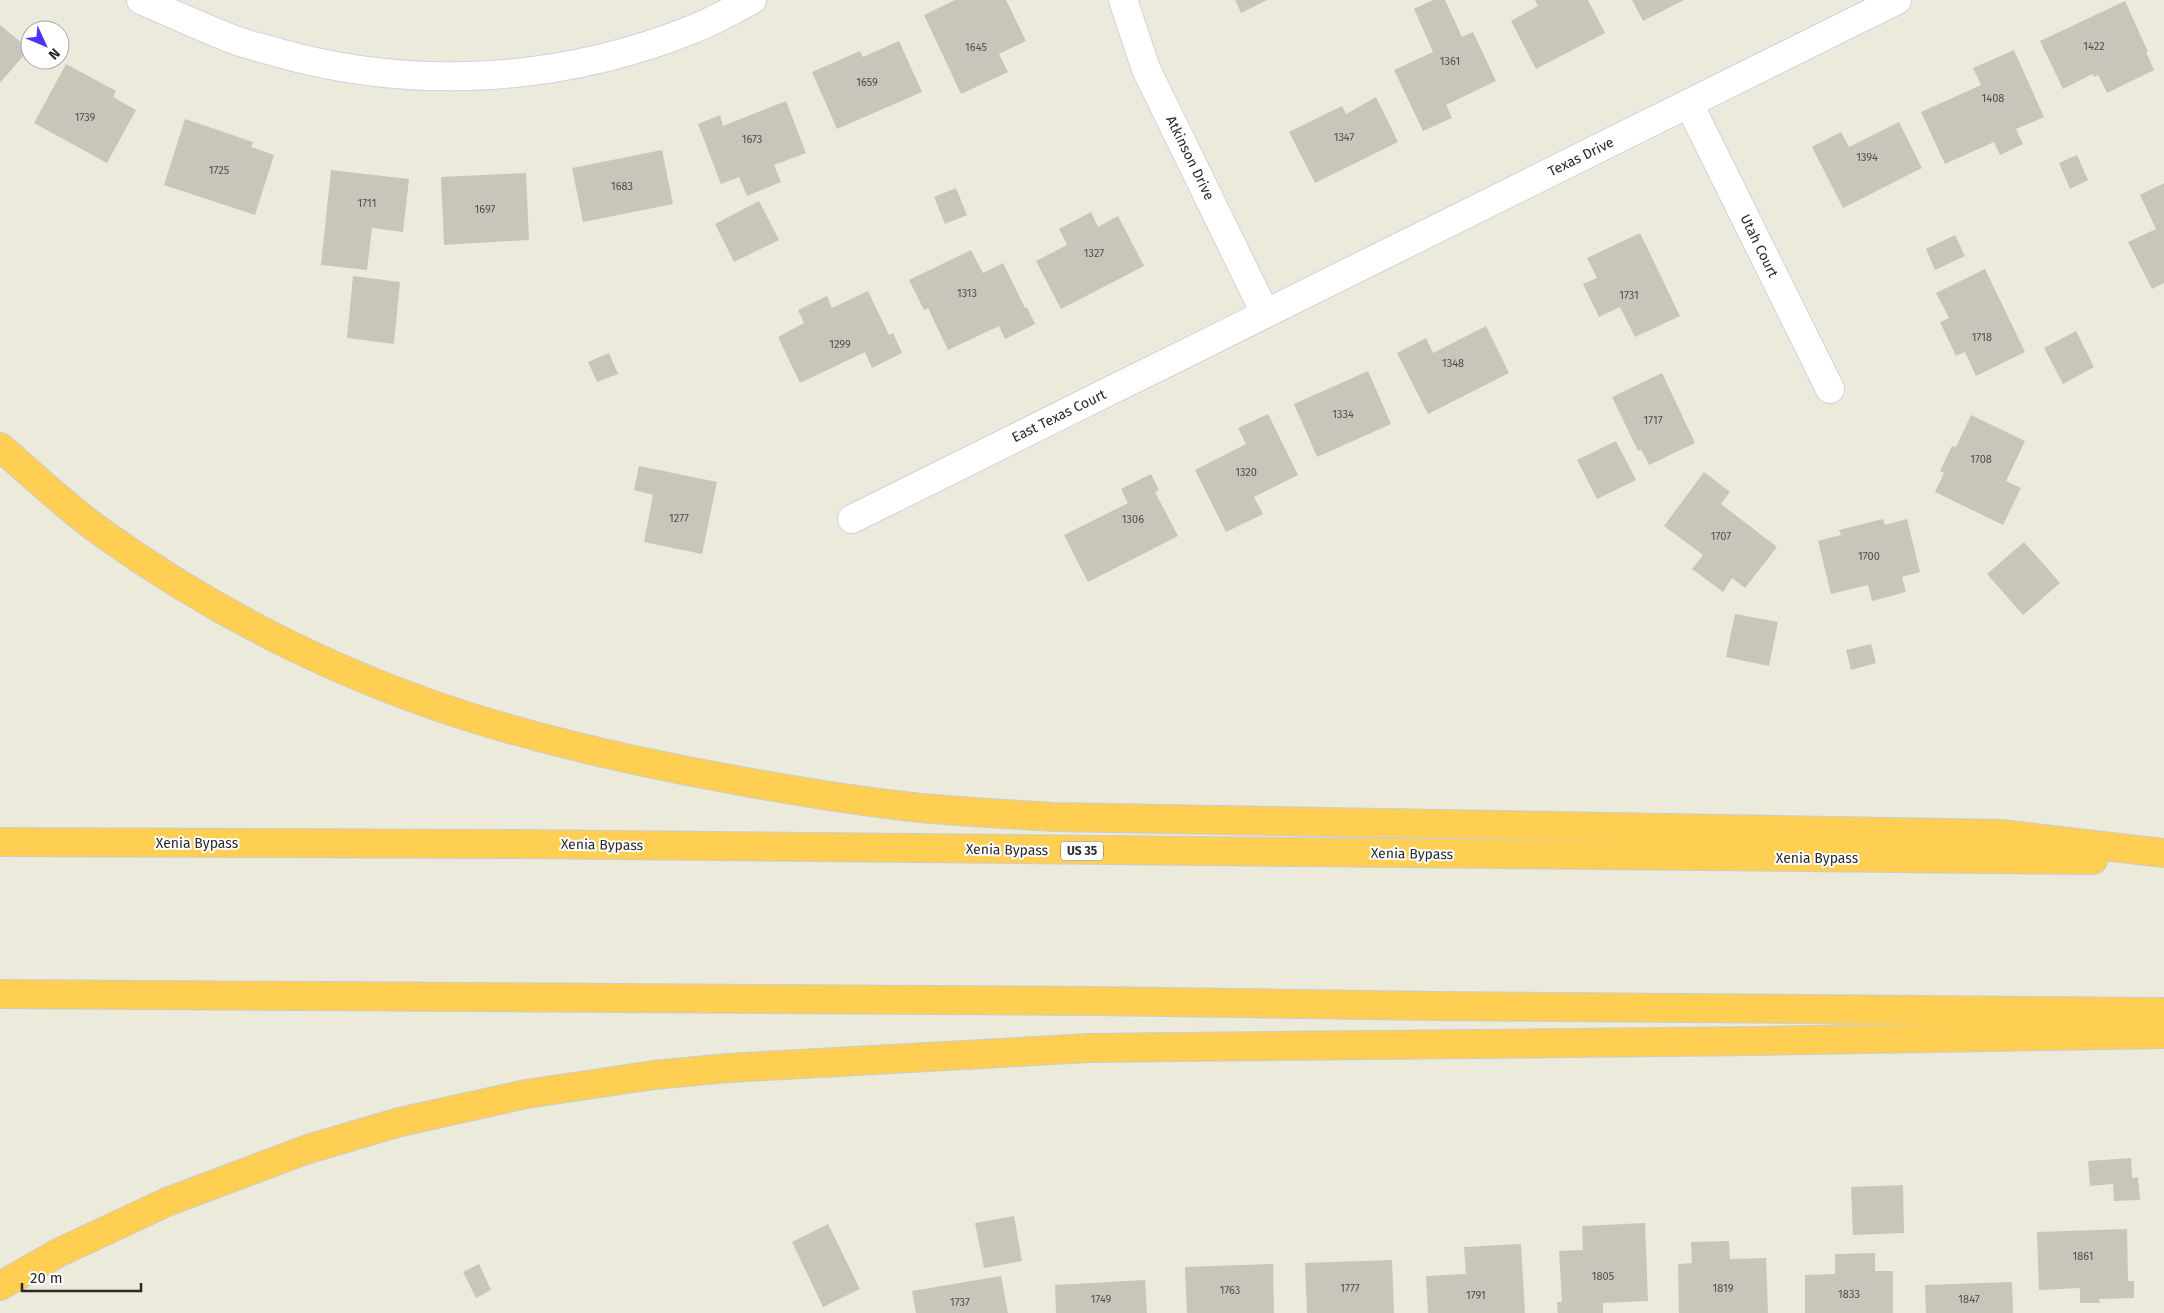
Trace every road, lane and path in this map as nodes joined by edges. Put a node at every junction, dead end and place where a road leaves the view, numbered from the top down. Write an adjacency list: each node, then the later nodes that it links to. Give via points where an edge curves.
1 (141, 0): 2 (street, via 233,40 319,64 385,74 442,77 508,75 596,60 692,30)
2 (752, 0)
3 (1122, 0): 6 (street, Atkinson Drive, via 1146,69)
4 (1897, 0): 5 (street, Texas Drive)
5 (1688, 104): 6 (street, Texas Drive); 7 (street, Utah Court)
6 (1265, 313): 9 (street, East Texas Court)
7 (1830, 389)
8 (0, 447): 11 (highway, via 99,530 157,570 320,659 409,695 546,739 788,790 912,806 1054,817 2001,834)
9 (852, 519)
10 (0, 842): 12 (highway, Xenia Bypass / US 35)
11 (2164, 853)
12 (2164, 861)
13 (0, 994): 14 (highway)
14 (2164, 1012)
15 (2164, 1034): 16 (highway, via 1756,1042 1089,1048 654,1075 526,1094 400,1122 308,1149 167,1202 58,1253)
16 (0, 1286)

